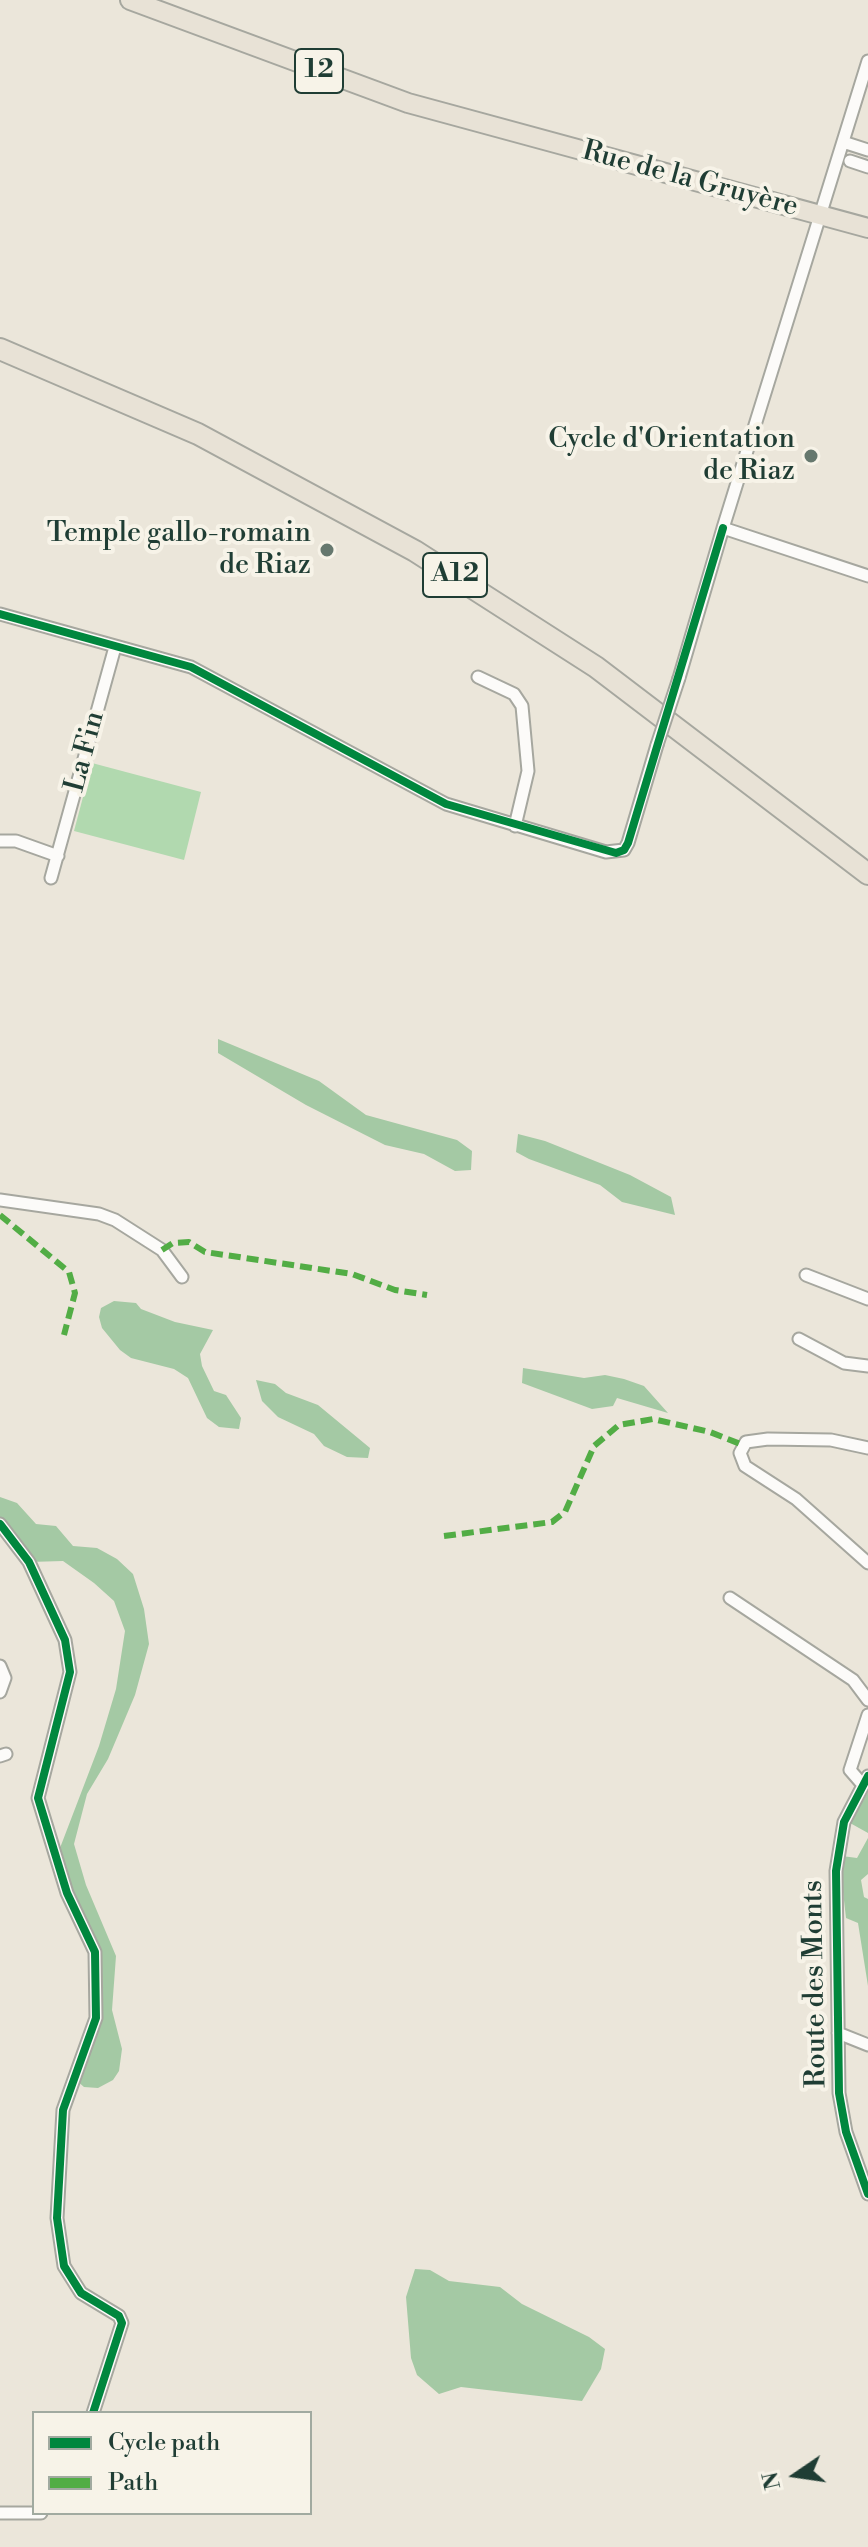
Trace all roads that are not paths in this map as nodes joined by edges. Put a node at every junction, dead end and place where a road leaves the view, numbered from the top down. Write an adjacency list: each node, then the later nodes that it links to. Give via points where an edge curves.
1 (130, 0): 7 (main road, Rue de la Gruyère / 12, via 383,95)
2 (868, 61): 3 (street)
3 (843, 142): 4 (street); 7 (street)
4 (868, 150)
5 (850, 161): 6 (street)
6 (868, 167)
7 (819, 215): 8 (main road, Rue de la Gruyère / 12); 11 (street)
8 (868, 228)
9 (0, 334): 19 (highway, A12, via 206,422 422,539 604,656)
10 (0, 349): 20 (highway, A12, via 210,440 415,551 596,667)
11 (723, 528): 12 (street); 16 (street, bridge, via 624,850 606,852)
12 (868, 576)
13 (0, 614): 14 (street)
14 (115, 647): 16 (street, via 191,667 446,804); 18 (street, La Fin)
15 (478, 677): 16 (street, via 514,694 522,706 528,771)
16 (515, 826)
17 (0, 841): 18 (street, via 16,841)
18 (58, 856): 21 (street, La Fin)
19 (868, 856)
20 (868, 874)
21 (51, 878)
22 (0, 1200): 24 (street, via 115,1220 162,1250)
23 (806, 1275): 25 (street)
24 (182, 1277)
25 (868, 1299)
26 (799, 1339): 27 (street, via 844,1363)
27 (868, 1366)
28 (868, 1448): 30 (street, via 831,1440 768,1439 746,1442 740,1453 745,1466 796,1499)
29 (0, 1524): 40 (street, via 29,1562 65,1640 70,1672 38,1798 67,1893 95,1952 96,2018 63,2110 57,2218 64,2266 81,2293 122,2323)
30 (868, 1563)
31 (730, 1598): 34 (street, via 858,1683)
32 (0, 1666): 33 (street, via 5,1678)
33 (0, 1692)
34 (868, 1700)
35 (868, 1715): 36 (street, Route des Monts, via 850,1770 853,1778)
36 (866, 1781): 37 (street, Route des Monts, via 844,1822 838,1849)
37 (838, 2033): 38 (street); 39 (street, Route des Monts, via 840,2105)
38 (868, 2045)
39 (868, 2194)
40 (94, 2411)
41 (0, 2513): 42 (street)
42 (32, 2513)

